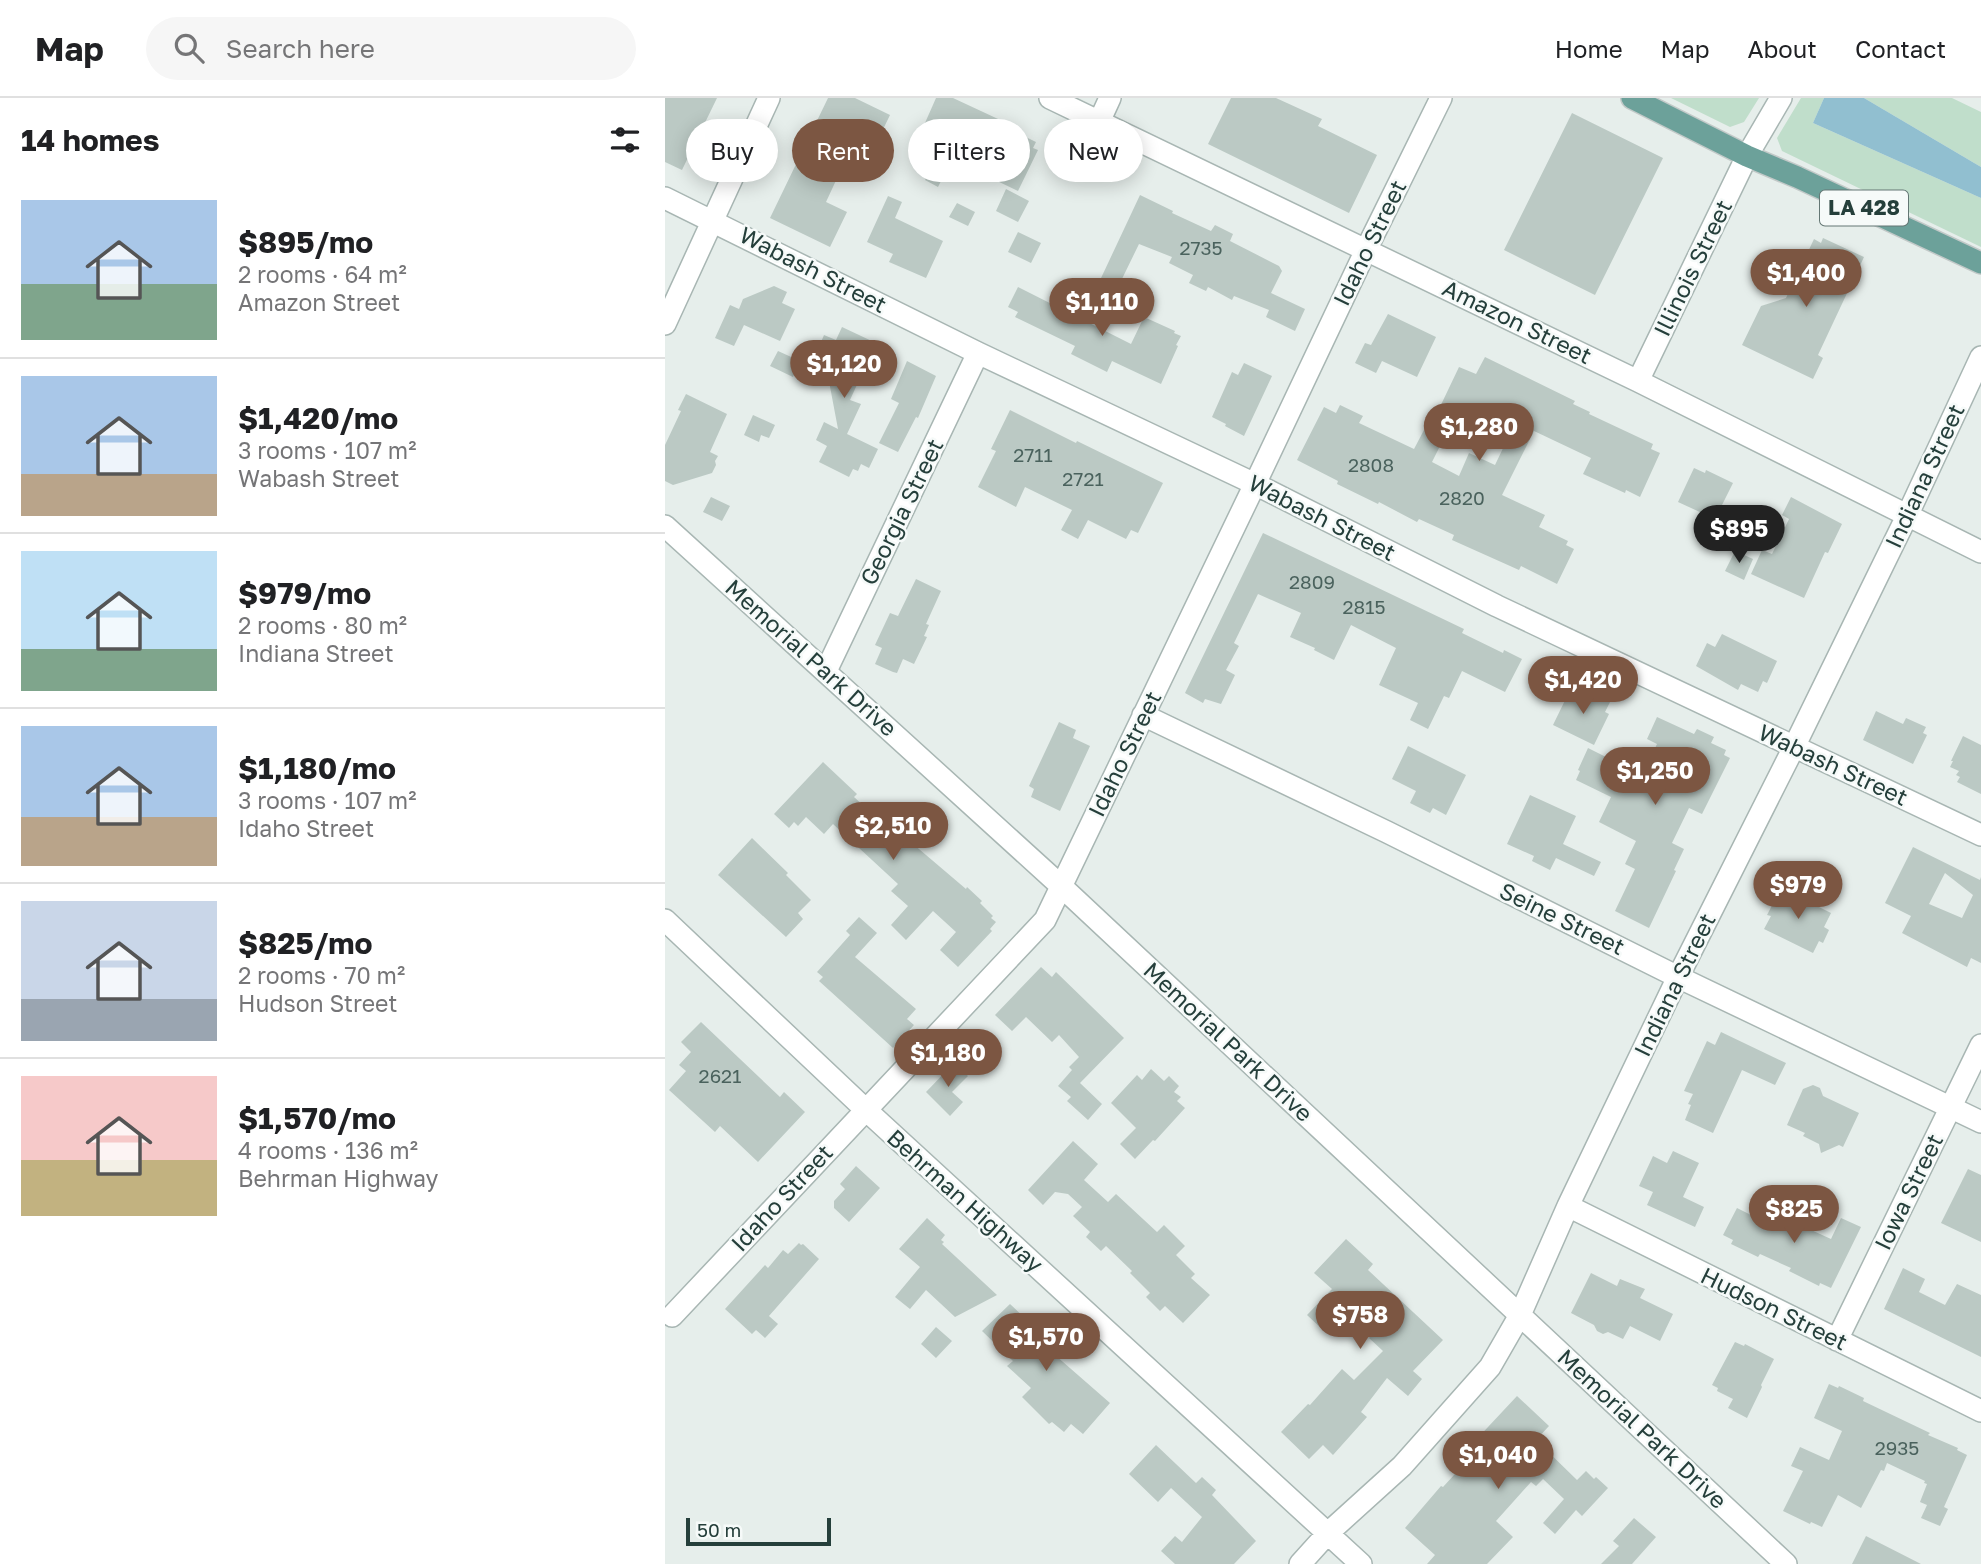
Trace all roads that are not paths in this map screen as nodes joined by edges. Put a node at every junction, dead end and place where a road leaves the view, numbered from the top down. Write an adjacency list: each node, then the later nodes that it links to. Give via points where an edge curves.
1 (769, 98): 12 (street)
2 (1049, 98): 7 (street, Amazon Street)
3 (1110, 98): 8 (street)
4 (1441, 98): 13 (street, Idaho Street)
5 (1632, 98): 10 (main road, LA 428)
6 (1781, 98): 10 (street, Illinois Street)
7 (1093, 119)
8 (1100, 119)
9 (1143, 143): 13 (street, Amazon Street)
10 (1747, 156): 14 (main road, LA 428); 18 (street, Illinois Street)
11 (665, 198): 12 (street, Wabash Street)
12 (711, 219): 15 (street); 16 (street, Wabash Street)
13 (1366, 250): 18 (street, Amazon Street); 19 (street, Idaho Street)
14 (1981, 263)
15 (665, 324)
16 (978, 353): 19 (street, Wabash Street); 23 (street, Georgia Street)
17 (1981, 357): 20 (street, Indiana Street)
18 (1638, 380): 20 (street, Amazon Street)
19 (1255, 484): 24 (street, Idaho Street); 25 (street, Wabash Street, via 1497,606)
20 (1907, 516): 22 (street, Amazon Street); 25 (street, Indiana Street)
21 (665, 526): 23 (street, Memorial Park Drive)
22 (1981, 552)
23 (826, 671): 27 (street, Memorial Park Drive)
24 (1143, 715): 27 (street, Idaho Street); 29 (street, Seine Street)
25 (1794, 747): 26 (street, Wabash Street); 29 (street, Indiana Street)
26 (1981, 835)
27 (1061, 886): 32 (street, Idaho Street, via 1045,920); 35 (street, Memorial Park Drive)
28 (665, 920): 32 (street, Behrman Highway)
29 (1678, 977): 31 (street, Seine Street); 34 (street, Indiana Street)
30 (1981, 1045): 31 (street, Iowa Street)
31 (1951, 1108): 33 (street, Seine Street); 37 (street, Iowa Street)
32 (866, 1110): 36 (street, Idaho Street); 39 (street, Behrman Highway)
33 (1981, 1122)
34 (1568, 1206): 35 (street, Indiana Street); 37 (street, Hudson Street)
35 (1520, 1315): 39 (street, Indiana Street, via 1490,1367 1402,1466); 42 (street, Memorial Park Drive)
36 (672, 1316)
37 (1837, 1339): 38 (street, Hudson Street)
38 (1981, 1411)
39 (1328, 1533): 40 (street, Indiana Street); 41 (street, Behrman Highway)
40 (1300, 1564)
41 (1361, 1564)
42 (1786, 1564)

